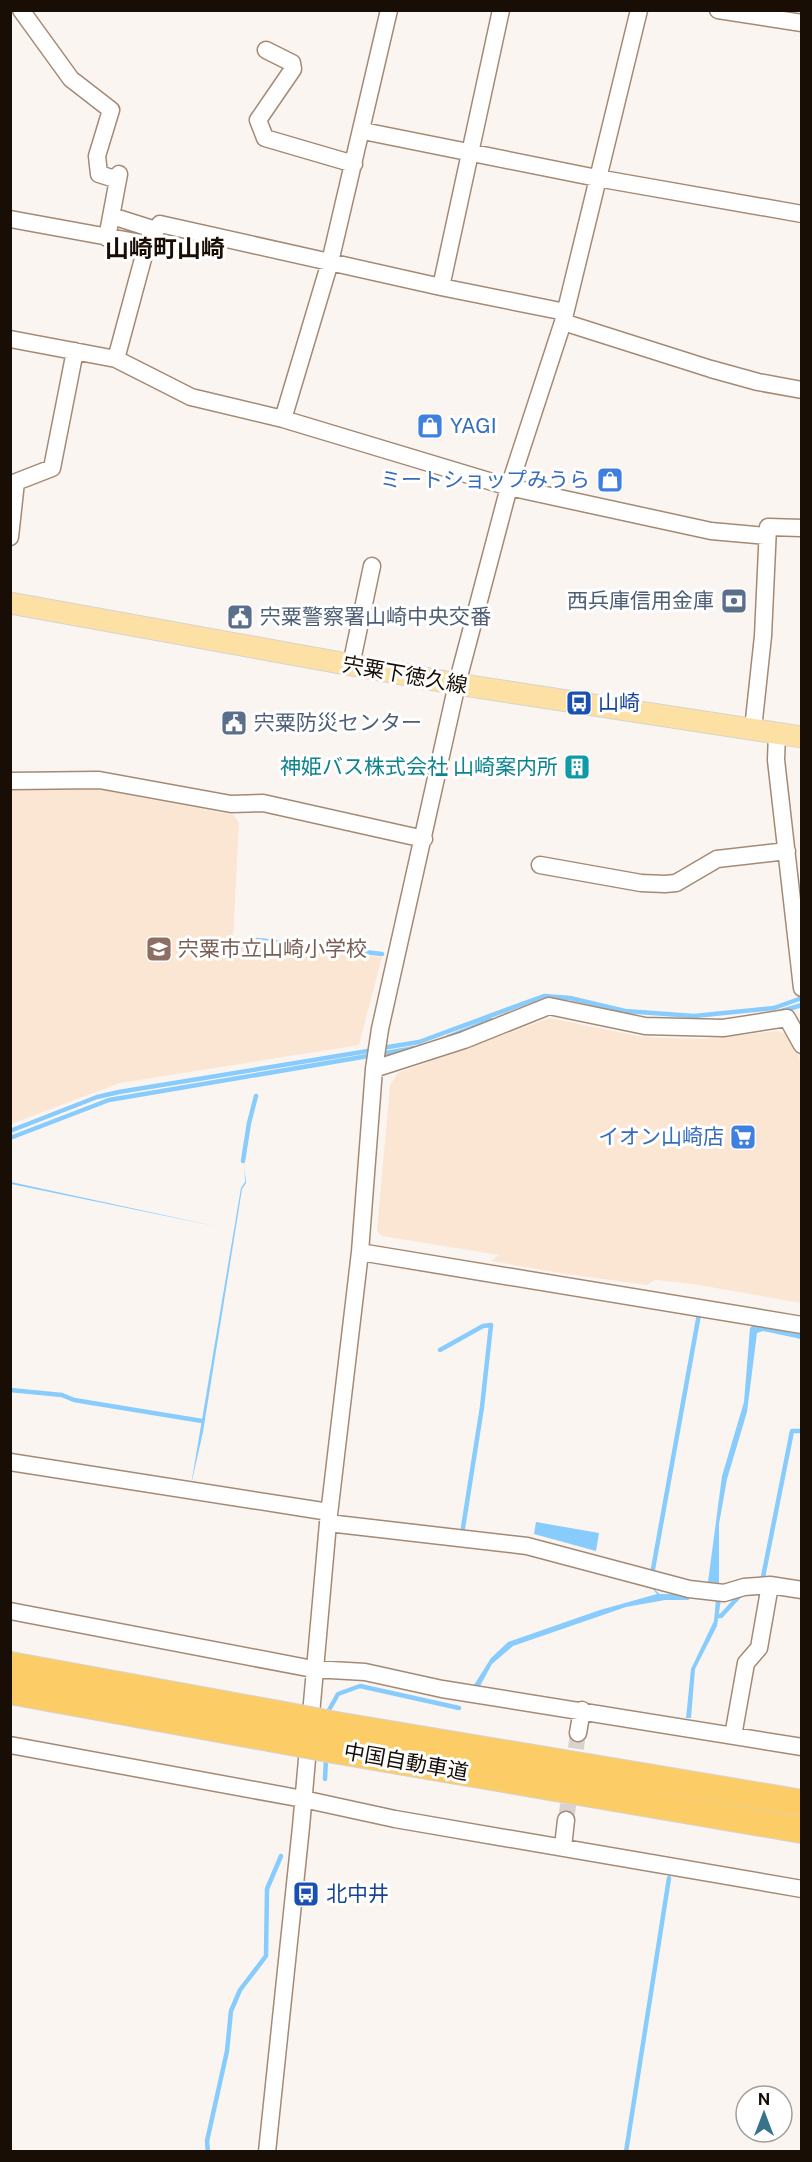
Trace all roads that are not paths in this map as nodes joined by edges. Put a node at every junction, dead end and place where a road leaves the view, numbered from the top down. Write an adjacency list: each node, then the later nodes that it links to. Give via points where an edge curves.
1 (21, 10): 13 (street, via 72,79 111,110 98,156 99,174 119,177)
2 (389, 10): 8 (street)
3 (501, 10): 9 (street)
4 (639, 10): 11 (street)
5 (718, 10): 6 (street)
6 (801, 23)
7 (266, 50): 10 (street, via 292,63 292,69 258,120 264,138)
8 (363, 131): 9 (street); 10 (street)
9 (469, 153): 11 (street); 18 (street)
10 (354, 164): 17 (street)
11 (597, 178): 12 (street); 19 (street)
12 (801, 214)
13 (112, 216): 15 (street); 16 (street)
14 (10, 219): 16 (street)
15 (151, 237): 16 (street); 17 (street, via 160,224); 22 (street)
16 (107, 238)
17 (330, 262): 18 (street); 24 (street)
18 (441, 287): 19 (street)
19 (564, 317): 23 (street, via 720,372); 25 (street)
20 (10, 339): 21 (street)
21 (75, 351): 22 (street); 28 (street, via 52,468 16,482)
22 (116, 358): 24 (street, via 191,397)
23 (801, 390)
24 (283, 419): 25 (street)
25 (509, 487): 27 (street, via 711,531); 32 (street)
26 (801, 528): 27 (street, via 768,527)
27 (766, 536): 33 (street, via 763,636)
28 (10, 537)
29 (372, 566): 31 (street)
30 (10, 603): 31 (main road, 宍粟下徳久線)
31 (351, 665): 32 (main road, 宍粟下徳久線)
32 (457, 684): 33 (main road, 宍粟下徳久線); 37 (street)
33 (753, 729): 34 (main road, 宍粟下徳久線)
34 (777, 733): 35 (main road, 宍粟下徳久線); 38 (street, via 776,760)
35 (801, 737)
36 (10, 781): 37 (street, via 99,780 231,804 263,803)
37 (424, 839): 44 (street)
38 (787, 851): 39 (street, via 717,859 676,883 665,884); 40 (street)
39 (540, 865)
40 (796, 893): 41 (street)
41 (801, 988)
42 (794, 1015): 43 (street); 44 (street, via 723,1028 645,1026 549,1006 464,1041)
43 (801, 1045)
44 (374, 1069): 45 (street)
45 (360, 1252): 46 (street); 48 (street)
46 (801, 1325)
47 (10, 1462): 48 (street)
48 (328, 1518): 49 (street, via 527,1546 689,1589 724,1593); 53 (street)
49 (770, 1585): 50 (street); 57 (street, via 759,1648 746,1663)
50 (801, 1590)
51 (10, 1611): 53 (street)
52 (10, 1665): 61 (highway, 中国自動車道, bridge, via 336,1725)
53 (313, 1669): 55 (street, via 365,1672 442,1689); 60 (street)
54 (10, 1691): 63 (highway, 中国自動車道, bridge)
55 (582, 1710): 56 (street); 57 (street)
56 (578, 1733)
57 (734, 1736): 59 (street)
58 (10, 1745): 60 (street)
59 (801, 1747)
60 (303, 1798): 64 (street, via 395,1819); 66 (street)
61 (801, 1803)
62 (566, 1820): 64 (street)
63 (801, 1830)
64 (563, 1847): 65 (street)
65 (801, 1889)
66 (267, 2151)

